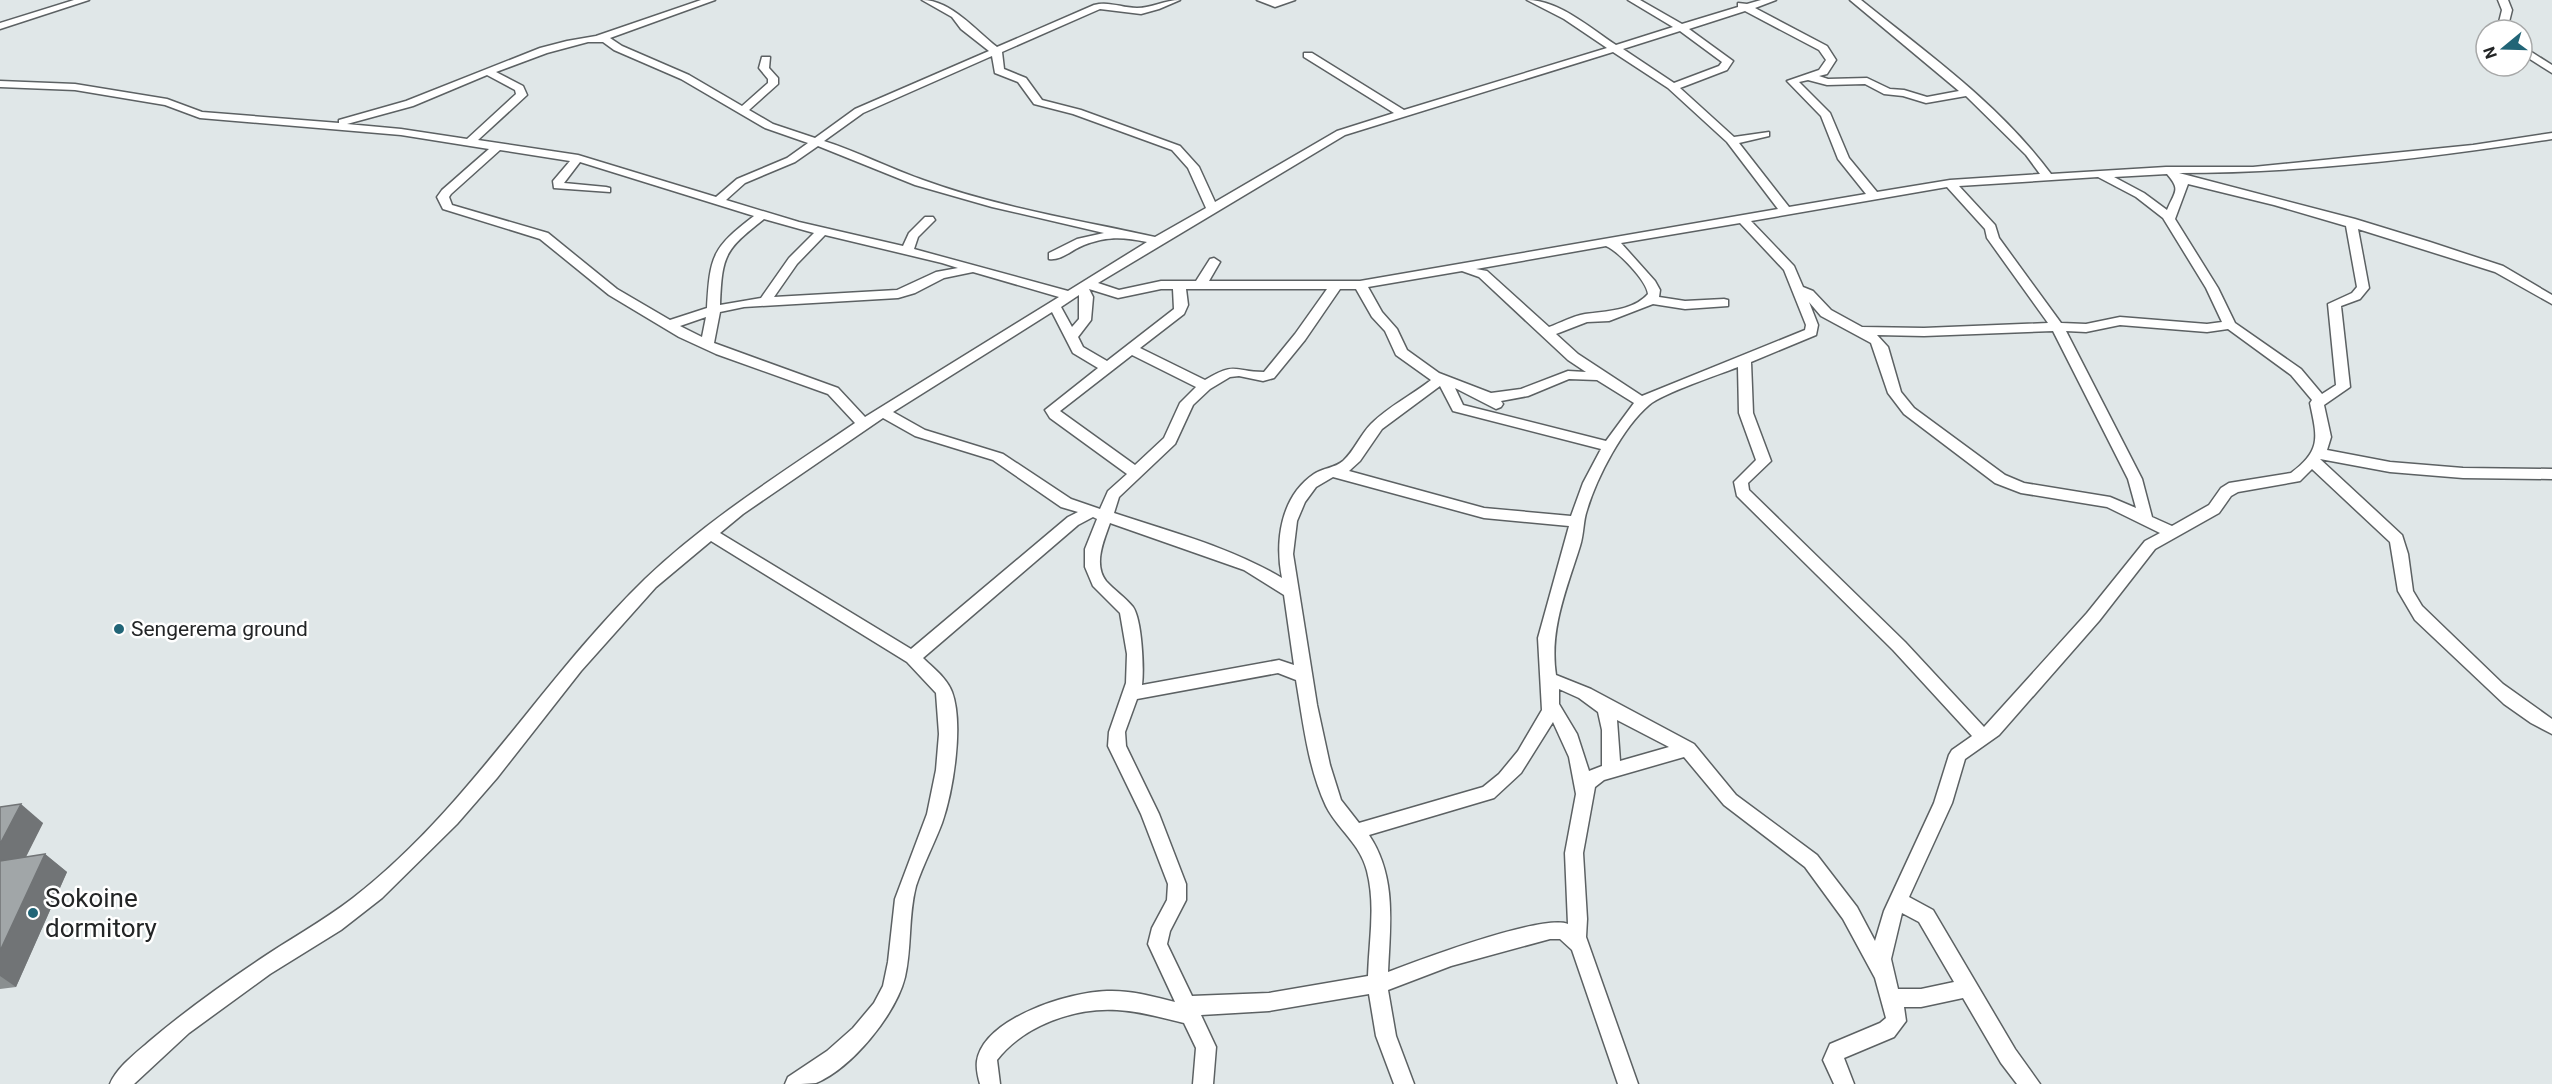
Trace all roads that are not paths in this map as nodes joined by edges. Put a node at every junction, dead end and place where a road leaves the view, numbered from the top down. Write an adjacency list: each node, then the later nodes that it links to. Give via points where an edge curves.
1 (84, 0): 14 (street)
2 (710, 0): 16 (street)
3 (927, 0): 18 (street, via 955,15)
4 (1175, 0): 18 (street, via 1134,11 1108,4 1097,7)
5 (1262, 0): 6 (street, via 1275,4)
6 (1290, 0)
7 (1532, 0): 17 (street, via 1567,17)
8 (1633, 0): 15 (street)
9 (1771, 0): 12 (street)
10 (1855, 0): 27 (street)
11 (2502, 0): 13 (street, via 2507,10)
12 (1740, 4): 15 (street); 24 (street, via 1821,45 1831,60 1823,72)
13 (2505, 18)
14 (0, 26)
15 (1680, 27): 17 (street); 26 (street, via 1725,57 1728,64)
16 (600, 38): 23 (street, via 566,45); 28 (street, via 678,73)
17 (1613, 48): 26 (street); 29 (street)
18 (997, 52): 35 (street, via 859,111); 46 (street, via 999,71 1022,80 1038,102 1176,148 1193,167)
19 (1308, 55): 29 (street)
20 (2534, 57): 22 (street)
21 (766, 58): 28 (street, via 764,68 773,84)
22 (2552, 70)
23 (488, 72): 30 (street, via 416,101); 33 (street, via 519,88 522,94)
24 (1811, 77): 27 (street, via 1827,82 1867,81 1888,93 1926,100); 44 (street, via 1792,81 1826,116 1844,159)
25 (0, 84): 30 (street, via 75,87 167,102 200,114)
26 (1673, 87): 34 (street)
27 (1969, 92): 40 (street, via 2030,153)
28 (742, 111): 35 (street, via 769,126)
29 (1401, 113): 46 (street, via 1341,133)
30 (329, 125): 33 (street)
31 (1765, 134): 34 (street)
32 (2552, 136): 38 (street, via 2253,170)
33 (471, 141): 36 (street)
34 (1732, 141): 47 (street)
35 (818, 142): 45 (street, via 784,164 741,181); 54 (street, via 926,185)
36 (500, 145): 37 (street); 74 (street, via 446,192 443,197 447,207 544,236 613,292)
37 (578, 158): 43 (street, via 558,186); 45 (street)
38 (2166, 170): 39 (street); 41 (street)
39 (2099, 174): 40 (street); 49 (street, via 2140,195)
40 (2047, 176): 42 (street)
41 (2180, 179): 49 (street, via 2183,187); 52 (street)
42 (1950, 183): 44 (street); 76 (street, via 1991,228 1993,238)
43 (606, 190)
44 (1875, 196): 47 (street)
45 (719, 200): 48 (street)
46 (1212, 209): 55 (street)
47 (1785, 210): 50 (street)
48 (764, 214): 53 (street); 73 (street, via 731,239 721,252)
49 (2168, 216): 75 (street)
50 (1742, 218): 56 (street); 66 (street, via 1790,269)
51 (929, 220): 57 (street, via 913,236)
52 (2351, 222): 70 (street, via 2492,266); 88 (street, via 2363,288 2356,296 2334,304 2343,387)
53 (822, 231): 57 (street); 68 (street, via 793,261)
54 (1120, 232): 55 (street); 58 (street, via 1081,242)
55 (1157, 241): 67 (street)
56 (1624, 243): 61 (street, via 1605,241); 69 (street, via 1651,284)
57 (907, 250): 60 (street)
58 (1053, 256)
59 (1214, 262): 63 (street)
60 (975, 268): 67 (street); 68 (street, via 940,275 898,294)
61 (1485, 269): 64 (street, via 1459,269); 78 (street)
62 (1179, 285): 63 (street); 67 (street, via 1118,294); 81 (street, via 1180,311)
63 (1200, 285): 65 (street)
64 (1360, 285): 65 (street); 85 (street, via 1391,329 1401,352)
65 (1335, 287): 86 (street, via 1269,375 1232,372)
66 (1798, 289): 77 (street, via 1809,294 1826,313); 82 (street, via 1811,332)
67 (1080, 290): 72 (street); 79 (street, via 1087,297 1085,320)
68 (766, 300): 73 (street)
69 (1651, 300): 71 (street, via 1685,305); 78 (street, via 1610,317 1585,318)
70 (2552, 300)
71 (1724, 303)
72 (1055, 307): 79 (street); 90 (street)
73 (713, 310): 74 (street); 80 (street)
74 (670, 325): 80 (street)
75 (2230, 325): 76 (street, via 2207,328 2120,321 2086,328); 88 (street, via 2296,372)
76 (2057, 327): 77 (street); 99 (street, via 2127,462 2141,494)
77 (1862, 331): 99 (street, via 1881,347 1895,393 1909,411 2000,479 2021,488 2102,500)
78 (1546, 333): 84 (street)
79 (1071, 337): 83 (street, via 1078,350)
80 (707, 345): 92 (street, via 833,391)
81 (1131, 348): 83 (street); 86 (street)
82 (1744, 360): 89 (street); 111 (street, via 1746,413 1764,461 1741,482 1742,492 1899,646)
83 (1107, 367): 96 (street, via 1052,412)
84 (1598, 375): 87 (street, via 1568,375 1523,393); 89 (street)
85 (1439, 378): 87 (street); 91 (street, via 1449,388 1458,408); 95 (street, via 1367,436 1347,466)
86 (1205, 386): 96 (street, via 1186,402 1170,441)
87 (1490, 398): 91 (street, via 1497,406)
88 (2320, 400): 94 (street, via 2324,437)
89 (1641, 403): 93 (street)
90 (883, 412): 92 (street); 98 (street, via 920,433 998,457 1066,503)
91 (1492, 418): 93 (street)
92 (864, 424): 102 (street)
93 (1611, 447): 100 (street)
94 (2315, 457): 97 (street, via 2390,467); 101 (street, via 2295,477 2234,487 2214,509); 110 (street, via 2397,539 2404,588 2422,617 2501,694)
95 (1333, 472): 100 (street, via 1484,513); 103 (street, via 1310,485 1291,517 1285,554)
96 (1136, 473): 98 (street)
97 (2552, 474)
98 (1100, 511): 103 (street, via 1250,566); 104 (street, via 1073,521); 107 (street, via 1093,567 1098,582 1127,611 1136,654)
99 (2146, 520): 101 (street)
100 (1576, 521): 106 (street, via 1575,541 1546,638)
101 (2171, 532): 111 (street, via 2150,545 2093,617)
102 (709, 533): 104 (street); 122 (street, via 651,583 590,649 491,773 416,855 334,924 263,968 182,1026)
103 (1293, 592): 105 (street)
104 (913, 658): 123 (street, via 943,689 948,715 938,804 908,881 892,988 878,1012 837,1058)
105 (1303, 676): 107 (street, via 1279,666); 115 (street, via 1317,754 1331,798 1342,820)
106 (1547, 678): 108 (street); 109 (street, via 1590,695)
107 (1132, 693): 121 (street, via 1115,739 1177,884 1177,903 1158,933 1157,944)
108 (1550, 705): 114 (street, via 1580,764); 115 (street, via 1545,722 1511,775 1498,788)
109 (1604, 705): 112 (street); 113 (street, via 1611,727)
110 (2552, 727)
111 (1983, 737): 116 (street, via 1956,759 1943,803)
112 (1688, 749): 113 (street); 119 (street, via 1730,800 1811,861 1850,913)
113 (1611, 771): 114 (street, via 1592,778)
114 (1584, 792): 117 (street, via 1574,853)
115 (1354, 832): 118 (street, via 1369,850 1380,889 1383,911)
116 (1898, 901): 119 (street, via 1882,959); 120 (street, via 1926,916)
117 (1576, 938): 118 (street, via 1561,930 1550,930 1451,957); 127 (street)
118 (1378, 984): 121 (street, via 1269,1002); 126 (street, via 1387,1046)
119 (1888, 988): 120 (street, via 1921,998); 128 (street, via 1895,1009 1893,1026 1844,1047 1834,1056)
120 (1968, 988): 129 (street, via 2008,1056)
121 (1188, 1010): 124 (street, via 1088,1000 1051,1013 1011,1031 997,1042 986,1063); 125 (street, via 1206,1047)
122 (120, 1084)
123 (795, 1084)
124 (990, 1084)
125 (1203, 1084)
126 (1404, 1084)
127 (1628, 1084)
128 (1844, 1084)
129 (2030, 1084)

